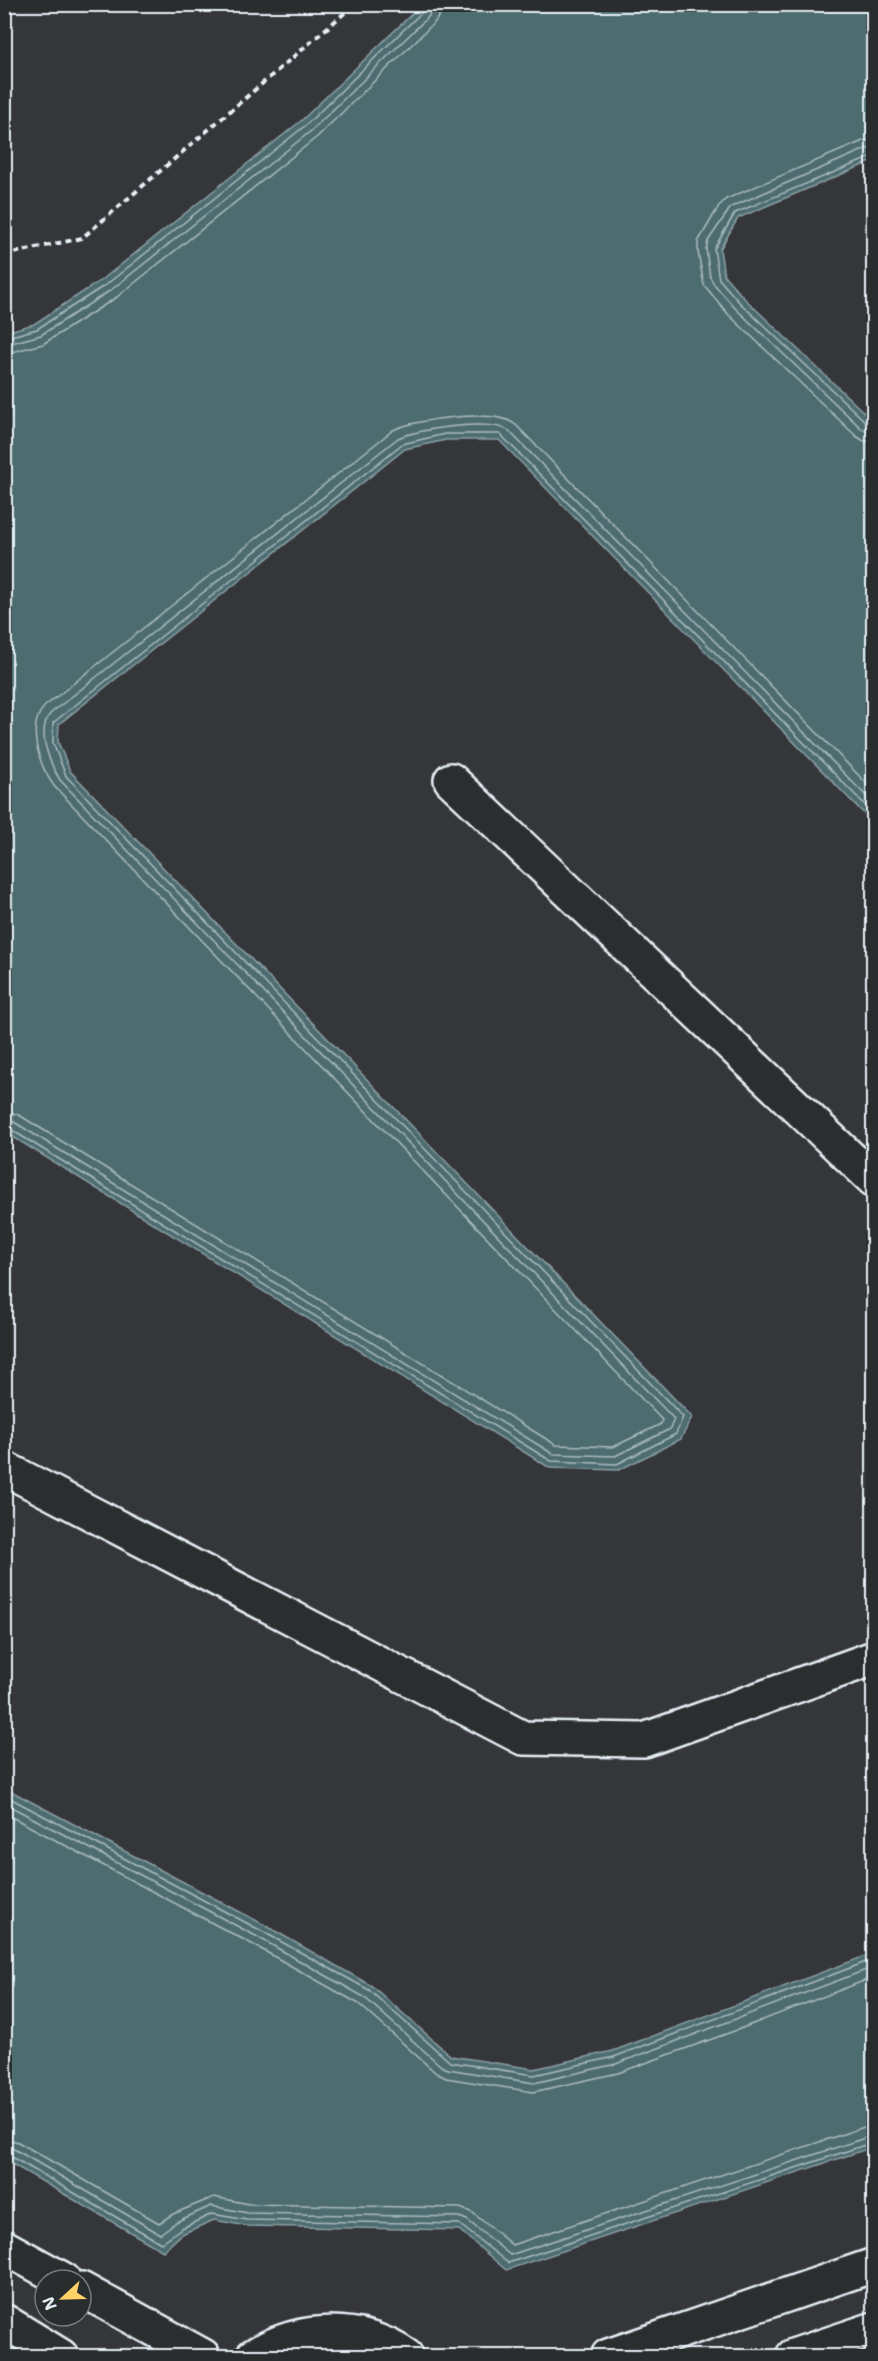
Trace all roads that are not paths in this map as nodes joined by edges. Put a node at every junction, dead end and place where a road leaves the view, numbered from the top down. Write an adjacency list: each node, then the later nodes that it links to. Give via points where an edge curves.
1 (451, 780): 2 (street)
2 (873, 1180)
3 (4, 1468): 4 (street, via 523,1738 644,1740)
4 (873, 1658)
5 (4, 2247): 7 (street)
6 (873, 2265): 15 (street)
7 (42, 2268)
8 (93, 2296): 12 (street)
9 (4, 2321): 11 (street)
10 (873, 2330): 16 (street)
11 (61, 2356)
12 (203, 2356)
13 (253, 2356): 14 (street, via 288,2339 329,2333 365,2337)
14 (406, 2356)
15 (608, 2356)
16 (793, 2356)

